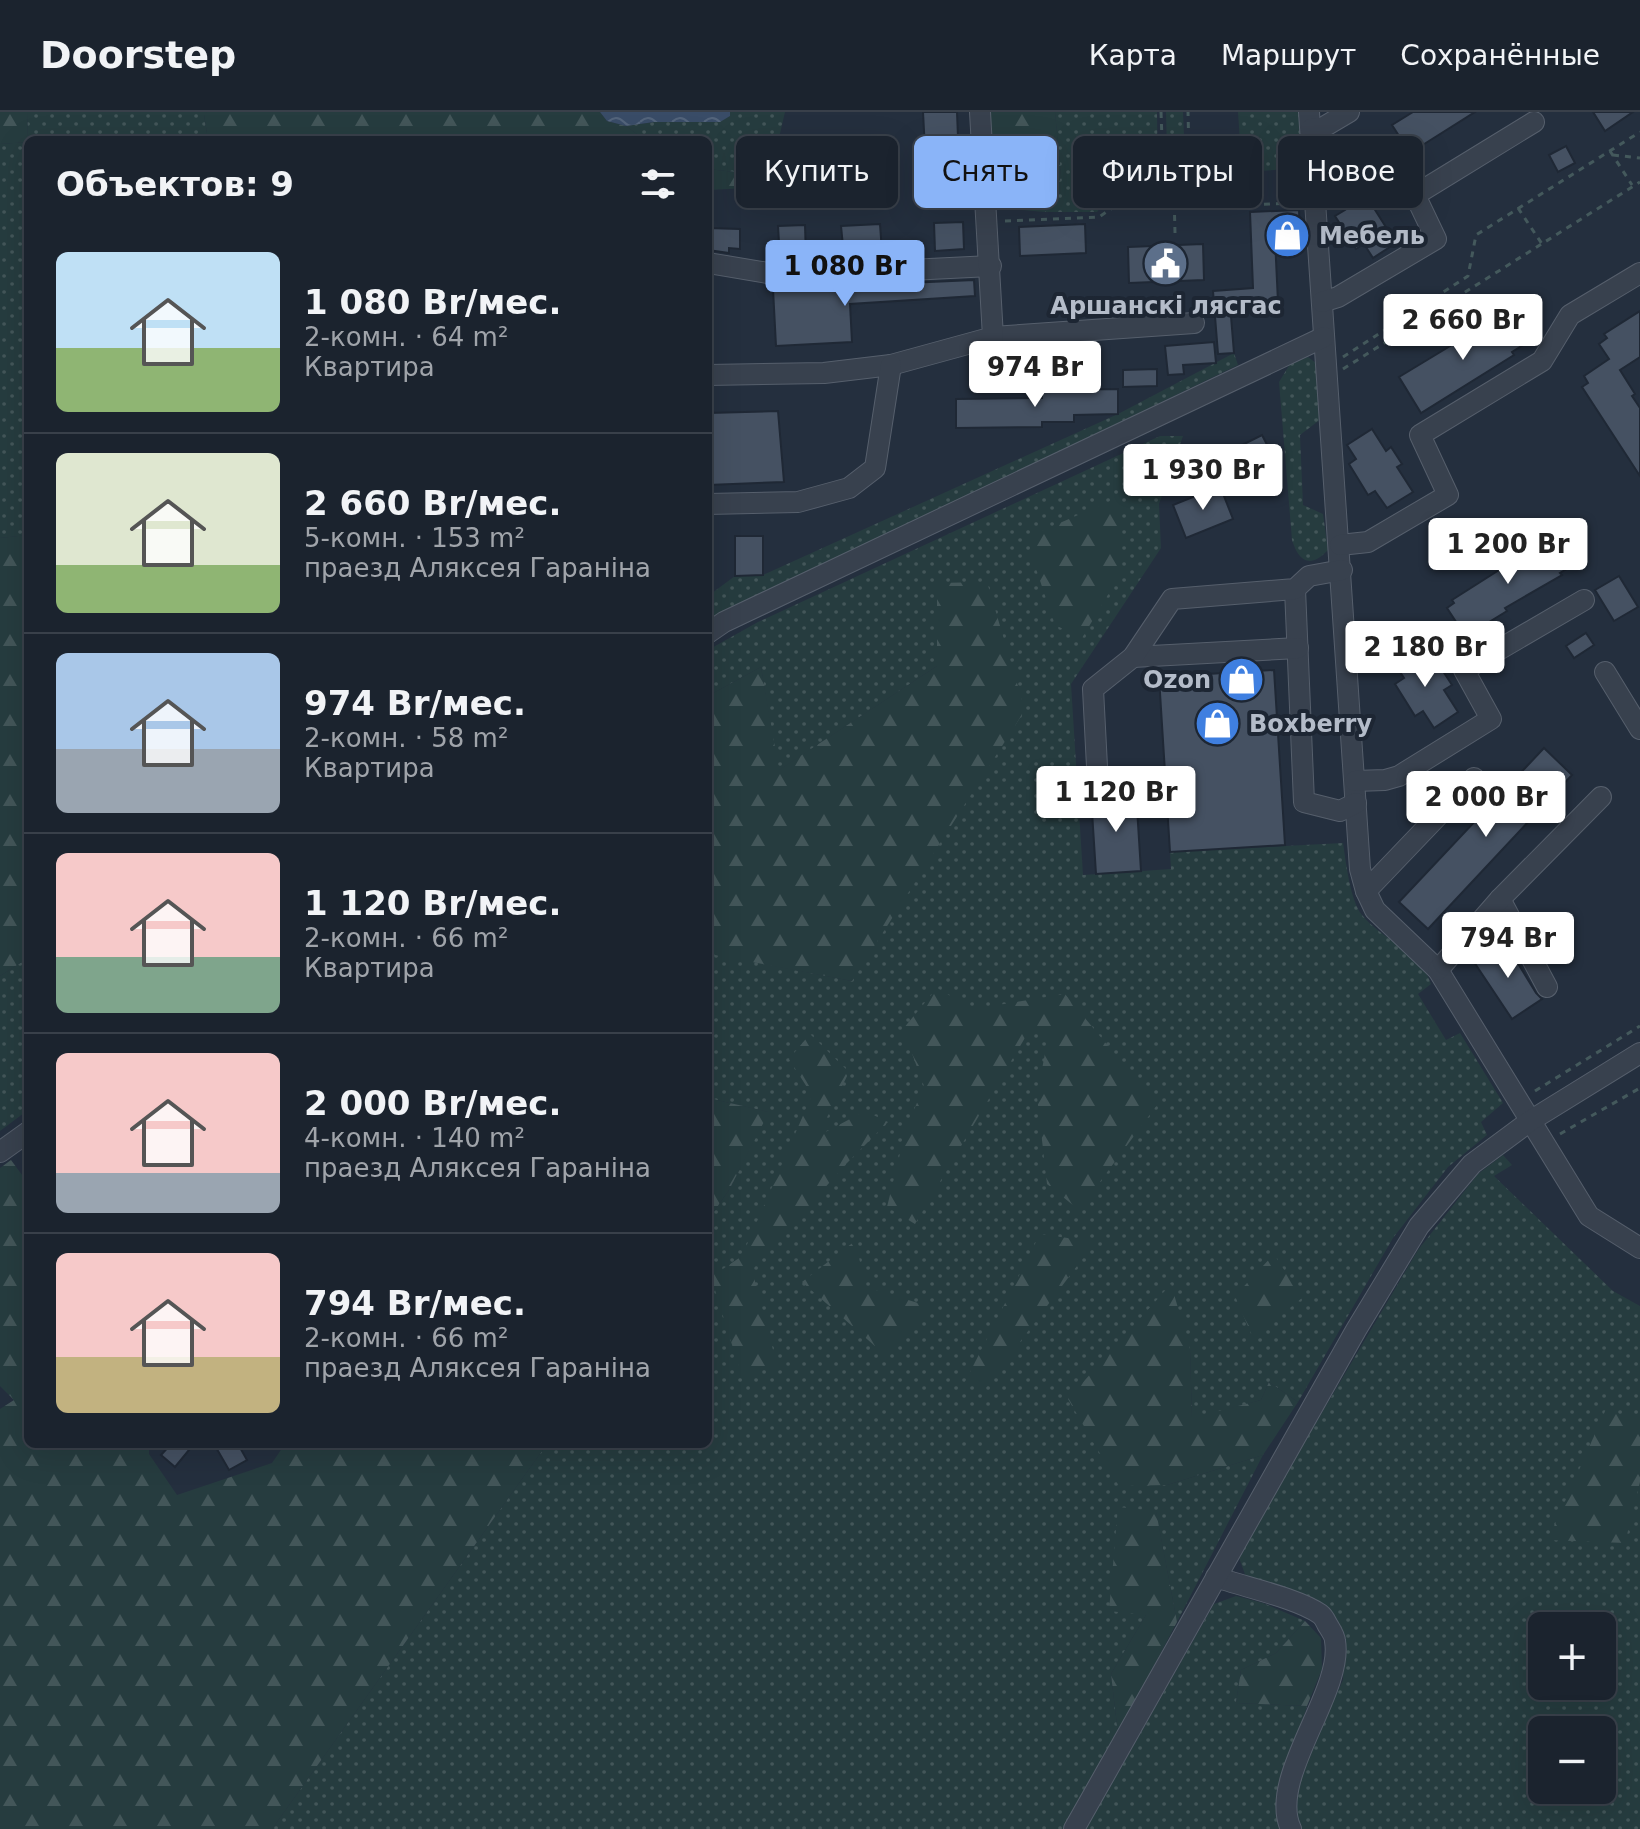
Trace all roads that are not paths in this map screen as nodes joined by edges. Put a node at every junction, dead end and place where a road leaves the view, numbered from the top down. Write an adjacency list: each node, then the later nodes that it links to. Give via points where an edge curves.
1 (980, 112): 6 (street)
2 (1349, 112): 3 (street, via 1322,128)
3 (1310, 121): 8 (street)
4 (1534, 122): 8 (street, via 1415,195 1436,239)
5 (712, 264): 6 (street, via 786,276)
6 (991, 266): 10 (street)
7 (1640, 273): 15 (street, via 1570,315 1542,361 1420,435 1448,495 1368,542)
8 (1322, 302): 11 (street)
9 (1194, 323): 10 (street)
10 (993, 337): 12 (street)
11 (1324, 337): 15 (street); 19 (street)
12 (891, 365): 13 (street, via 824,373); 14 (street, via 875,468 849,488 798,502)
13 (712, 375)
14 (712, 504)
15 (1340, 545): 16 (street)
16 (1342, 570): 17 (street, via 1309,576); 26 (street)
17 (1295, 589): 20 (street); 21 (street, via 1172,599)
18 (1584, 600): 26 (street, via 1464,670 1491,719 1399,776)
19 (712, 630)
20 (1298, 648): 21 (street); 28 (street, via 1304,802 1340,811)
21 (1133, 657): 25 (street, via 1093,689 1098,786)
22 (1605, 672): 23 (street)
23 (1640, 729)
24 (1474, 778): 29 (street)
25 (1135, 779)
26 (1355, 781): 28 (street)
27 (1601, 797): 30 (street)
28 (1356, 803): 29 (street)
29 (1366, 891): 31 (street, via 1375,910)
30 (1500, 899): 31 (street); 32 (street)
31 (1438, 970): 34 (street)
32 (1547, 987)
33 (1640, 1053): 34 (street)
34 (1530, 1121): 35 (street, via 1589,1216); 36 (street, via 1472,1164 1419,1226)
35 (1640, 1248)
36 (1216, 1577): 37 (street); 38 (street, via 1322,1615 1336,1640 1331,1677 1288,1792)
37 (1074, 1829)
38 (1291, 1829)

